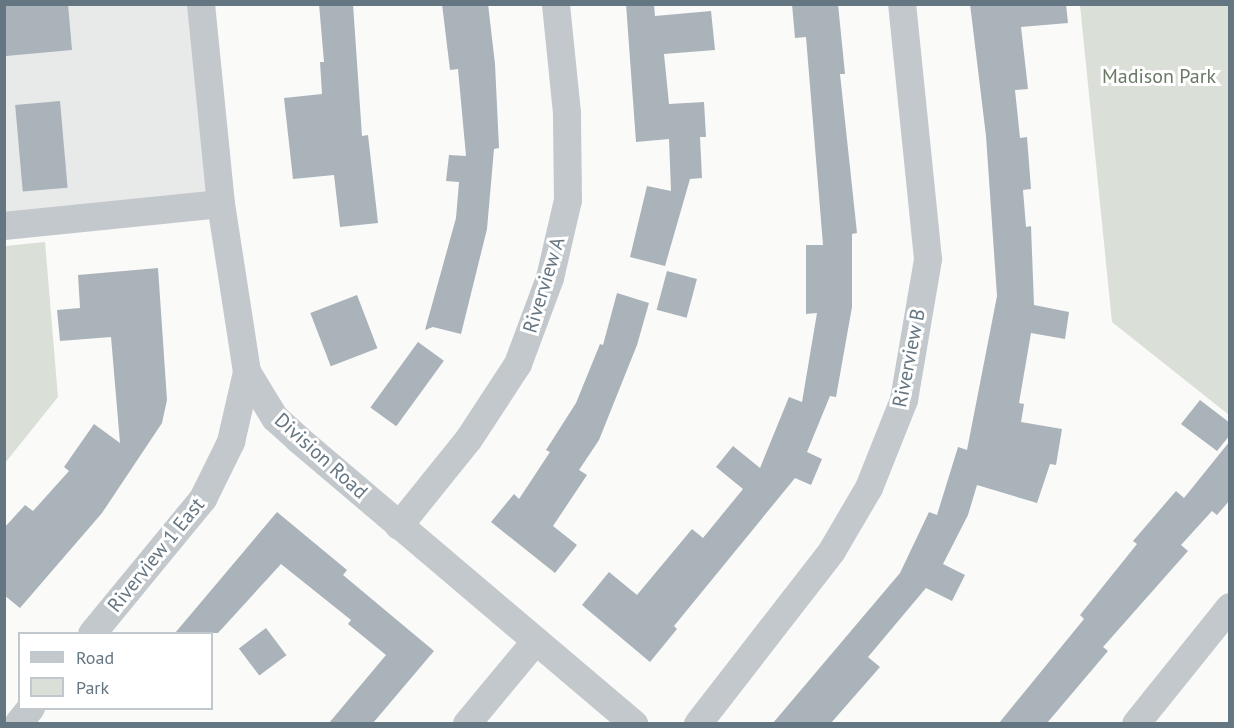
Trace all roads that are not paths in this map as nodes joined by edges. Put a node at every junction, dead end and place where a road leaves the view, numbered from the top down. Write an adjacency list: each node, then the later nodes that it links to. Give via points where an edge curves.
1 (201, 4): 4 (street, Division Road)
2 (556, 4): 7 (street, Riverview A, via 567,113 568,200 550,278 519,364 469,439)
3 (902, 4): 15 (street, Riverview B, via 928,259 904,400 869,488 832,551)
4 (221, 204): 5 (street); 6 (street, Division Road)
5 (4, 226)
6 (247, 372): 7 (street, Division Road, via 275,418); 9 (street, Riverview 1 East, via 231,442 203,499)
7 (399, 526): 10 (street, Division Road)
8 (1230, 607): 16 (street)
9 (93, 632)
10 (536, 641): 13 (street); 14 (street, Division Road)
11 (29, 710): 12 (street)
12 (18, 723)
13 (467, 723)
14 (634, 723)
15 (698, 723)
16 (1136, 723)

